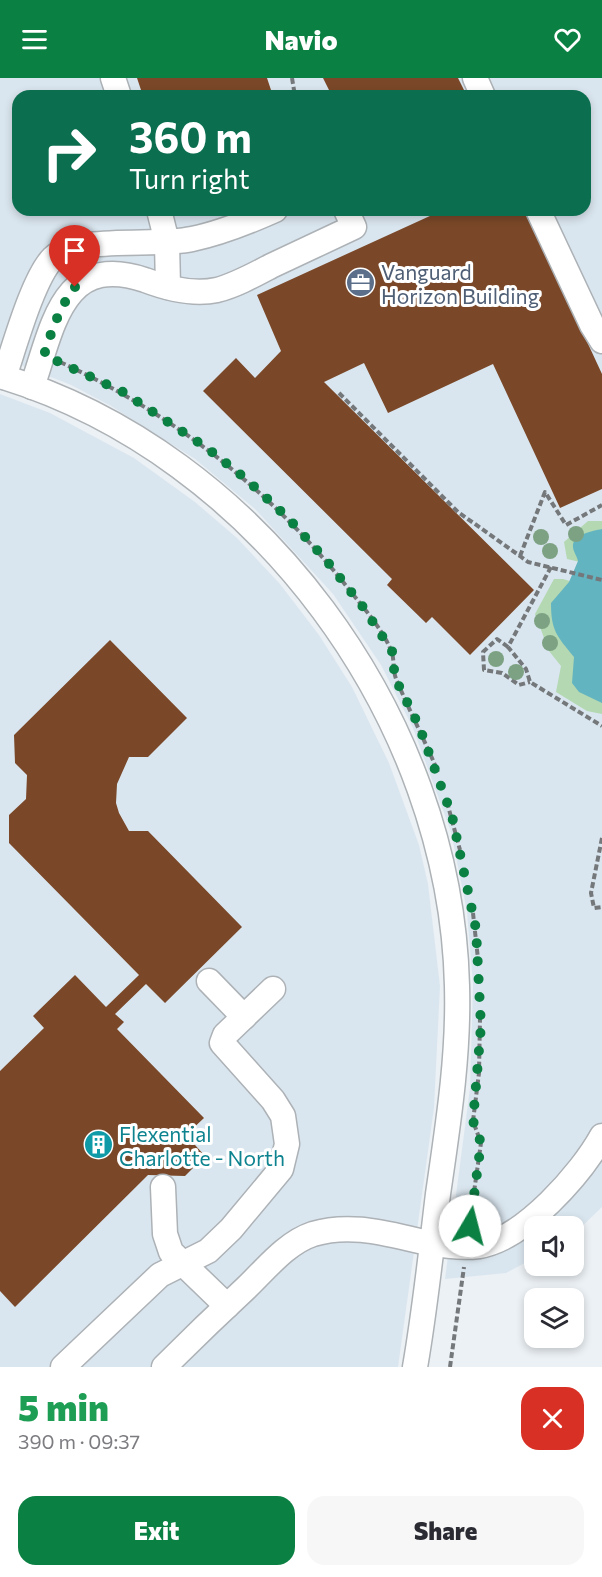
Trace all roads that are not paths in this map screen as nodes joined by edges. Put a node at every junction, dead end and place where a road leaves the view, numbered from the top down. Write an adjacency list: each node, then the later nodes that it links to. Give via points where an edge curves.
1 (160, 216): 5 (street)
2 (260, 216): 5 (street, via 224,231)
3 (349, 216): 8 (street, via 354,227 237,283 215,290)
4 (541, 216): 9 (street)
5 (167, 242): 6 (street); 8 (street)
6 (100, 245): 7 (street); 10 (street, via 67,249 45,267)
7 (103, 273): 8 (street, via 129,275); 11 (street, via 75,287 64,301)
8 (168, 287)
9 (602, 341)
10 (2, 376): 11 (street)
11 (32, 387): 17 (street, via 124,431 183,470 230,508 319,603 384,706 428,815 452,926 457,983 454,1077)
12 (209, 981): 14 (street)
13 (273, 989): 14 (street)
14 (244, 1017): 18 (street, via 222,1042 279,1107 286,1125 284,1162 278,1175 231,1229 202,1255)
15 (602, 1136): 17 (street, via 572,1181 505,1236 480,1246)
16 (163, 1186): 18 (street, via 166,1240)
17 (432, 1243): 19 (street, via 356,1229 313,1234 291,1246); 22 (street)
18 (183, 1264): 19 (street); 20 (street, via 160,1275)
19 (226, 1306): 21 (street)
20 (63, 1367)
21 (164, 1367)
22 (416, 1367)

